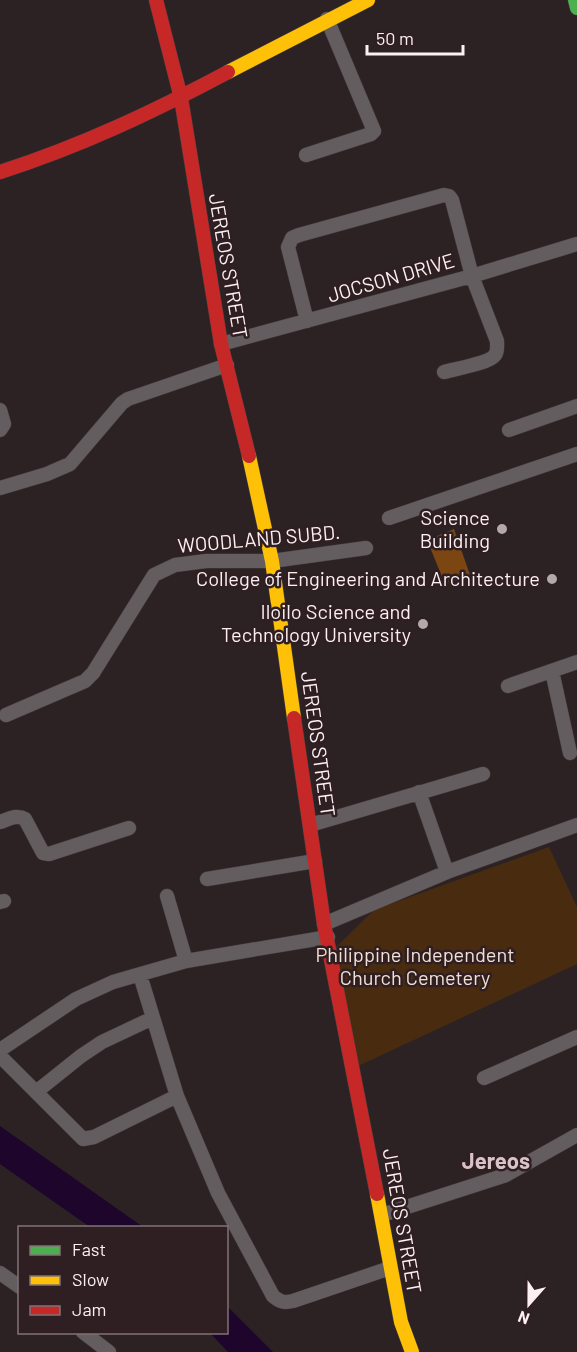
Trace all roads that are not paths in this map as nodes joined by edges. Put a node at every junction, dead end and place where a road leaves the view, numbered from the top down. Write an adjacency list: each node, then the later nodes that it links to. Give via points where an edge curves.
1 (156, 0): 6 (street, JEREOS STREET)
2 (368, 0): 5 (street)
3 (575, 0): 4 (street)
4 (577, 8)
5 (327, 19): 6 (street); 7 (street, via 374,130)
6 (181, 98): 8 (street, via 105,136); 12 (street, JEREOS STREET)
7 (306, 155)
8 (0, 172)
9 (577, 244): 10 (street)
10 (472, 276): 11 (street, JOCSON DRIVE); 11 (street, via 452,200 444,195 292,238 288,247); 14 (street, JOCSON DRIVE, via 497,350 488,360)
11 (307, 321): 12 (street, JOCSON DRIVE)
12 (221, 344): 13 (street, JEREOS STREET)
13 (227, 366): 20 (street, via 128,399 70,464); 23 (street, JEREOS STREET)
14 (444, 372)
15 (577, 406): 18 (street)
16 (0, 410): 17 (street, via 4,424)
17 (0, 430)
18 (509, 430)
19 (577, 454): 21 (street)
20 (0, 488)
21 (389, 519)
22 (366, 548): 23 (street, WOODLAND SUBD.)
23 (272, 561): 27 (street, WOODLAND SUBD., via 206,561 175,565 154,575 93,673 84,681); 32 (street, JEREOS STREET)
24 (577, 662): 25 (street)
25 (552, 671): 26 (street); 28 (street)
26 (508, 686)
27 (6, 715)
28 (570, 753)
29 (483, 774): 30 (street)
30 (419, 792): 32 (street); 36 (street)
31 (0, 822): 34 (street, via 21,816 43,853 49,854)
32 (310, 825): 35 (street, JEREOS STREET)
33 (577, 825): 36 (street)
34 (129, 828)
35 (315, 861): 37 (street); 39 (street, JEREOS STREET)
36 (447, 872): 39 (street)
37 (207, 879)
38 (167, 896): 40 (street)
39 (326, 930): 40 (street); 50 (street, JEREOS STREET)
40 (186, 961): 41 (street)
41 (140, 975): 42 (street); 44 (street, via 76,999)
42 (153, 1018): 47 (street, via 102,1042); 48 (street)
43 (577, 1037): 46 (street)
44 (0, 1050)
45 (0, 1056): 47 (street)
46 (484, 1078)
47 (36, 1092): 48 (street, via 80,1137 88,1139)
48 (177, 1096): 51 (street, via 218,1193 279,1301 293,1301)
49 (577, 1135): 50 (street, via 506,1175)
50 (382, 1215): 51 (street, JEREOS STREET)
51 (390, 1268): 56 (street, JEREOS STREET, via 401,1322)
52 (0, 1273): 53 (street)
53 (18, 1286)
54 (86, 1334): 55 (street)
55 (109, 1352)
56 (412, 1352)

